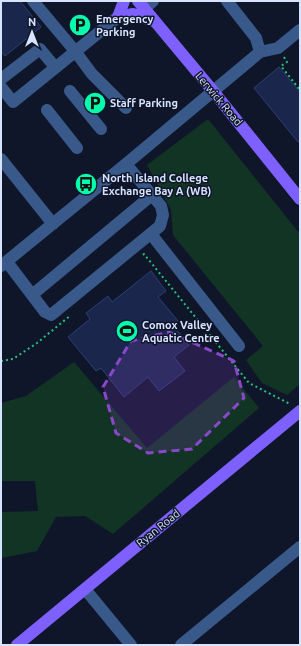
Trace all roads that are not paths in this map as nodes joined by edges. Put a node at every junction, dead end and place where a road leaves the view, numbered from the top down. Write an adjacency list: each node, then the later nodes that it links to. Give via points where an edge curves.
1 (33, 1): 8 (street)
2 (124, 1): 5 (main road)
3 (227, 1): 9 (street, via 256,38)
4 (145, 4): 6 (main road, Lerwick Road)
5 (118, 17): 6 (main road, via 133,14); 8 (street)
6 (155, 21): 14 (main road, Lerwick Road)
7 (298, 33): 9 (street, via 278,48)
8 (75, 51): 10 (street); 15 (street, via 92,74)
9 (260, 52): 14 (street)
10 (55, 67): 11 (street, via 40,49); 12 (street, via 13,102)
11 (1, 79)
12 (1, 86)
13 (70, 91): 17 (street)
14 (213, 91): 20 (street); 22 (main road, Lerwick Road)
15 (126, 108)
16 (47, 110): 18 (street)
17 (101, 128)
18 (77, 148)
19 (1, 159): 23 (street)
20 (126, 164): 21 (street); 23 (street)
21 (152, 195): 24 (street, via 161,206 163,215 160,226); 26 (street)
22 (300, 199)
23 (53, 224): 25 (street)
24 (151, 234): 26 (street, via 51,314 45,312); 27 (street)
25 (4, 264): 26 (street)
26 (32, 295)
27 (239, 346)
28 (298, 409): 30 (main road, Ryan Road)
29 (300, 547): 33 (street)
30 (85, 589): 31 (main road, Ryan Road); 32 (street)
31 (17, 645)
32 (131, 645)
33 (181, 645)

